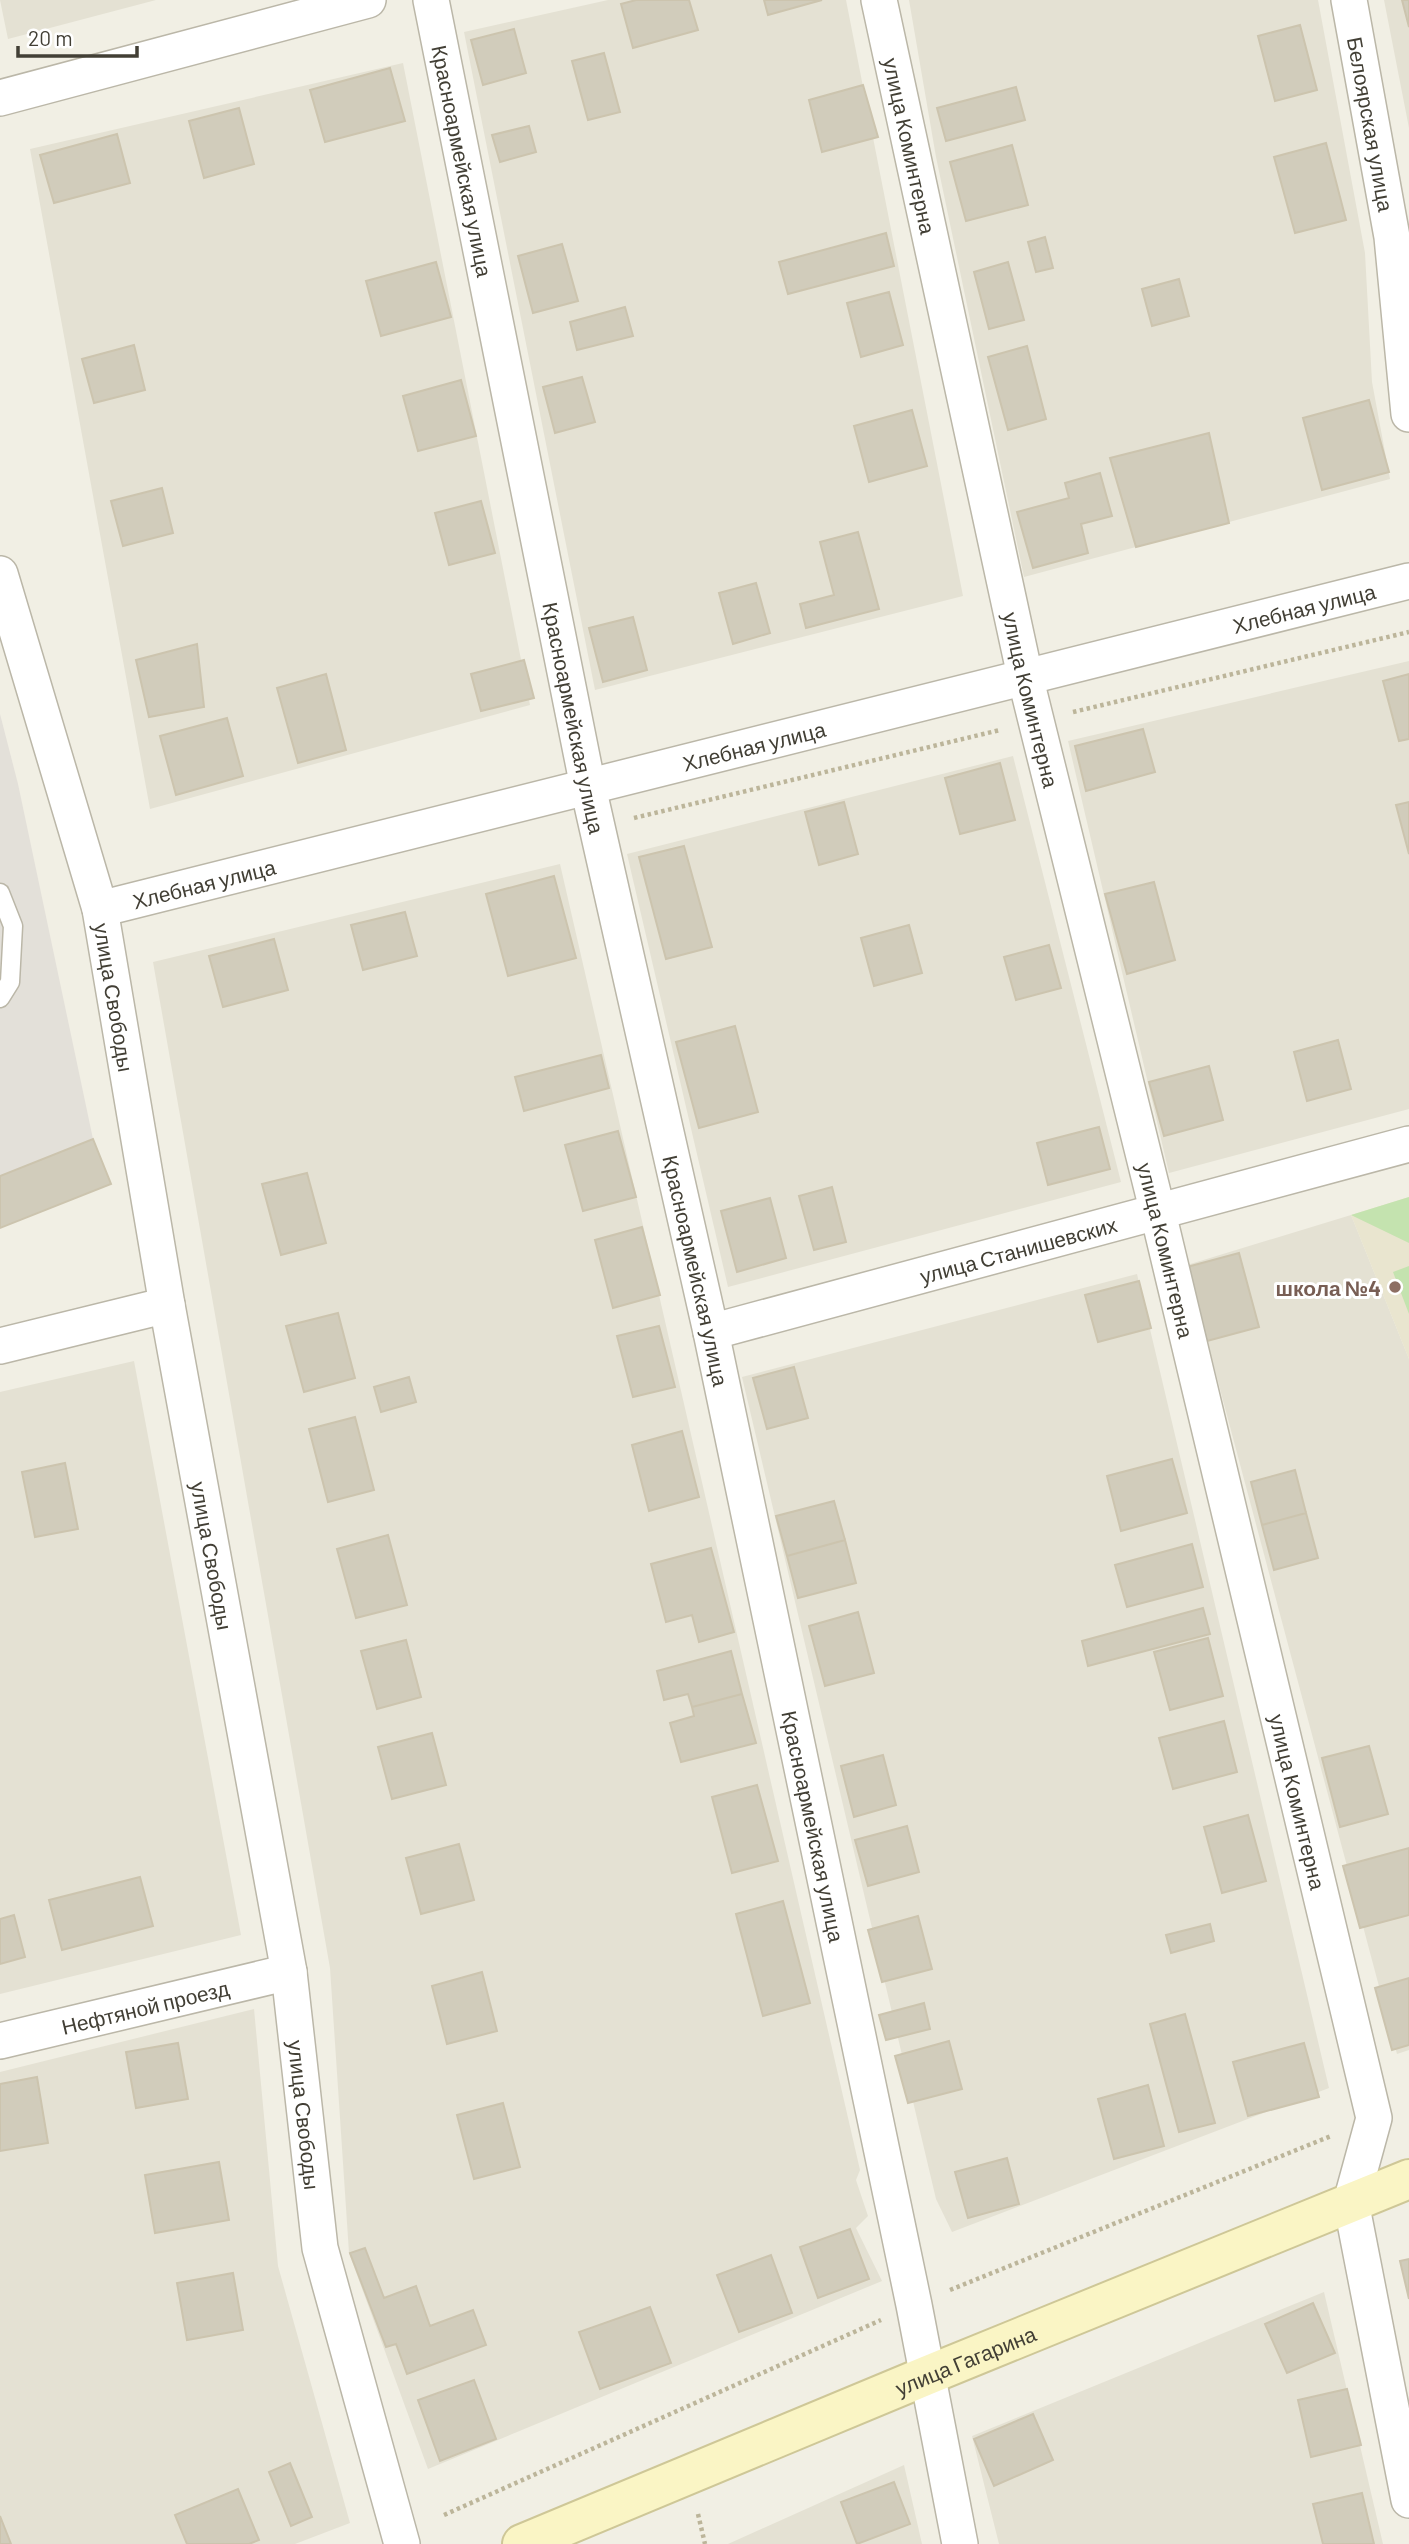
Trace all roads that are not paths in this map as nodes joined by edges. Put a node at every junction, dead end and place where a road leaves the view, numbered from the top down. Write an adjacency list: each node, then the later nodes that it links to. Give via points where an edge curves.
1 (369, 0): 5 (street)
2 (431, 0): 10 (street, Красноармейская улица)
3 (879, 0): 9 (street, улица Коминтерна)
4 (1349, 0): 6 (street, Белоярская улица, via 1392,237)
5 (0, 98)
6 (1409, 414)
7 (0, 574): 12 (street, улица Свободы)
8 (1409, 581): 9 (street, Хлебная улица)
9 (1025, 676): 10 (street, Хлебная улица); 15 (street, улица Коминтерна)
10 (588, 787): 12 (street, Хлебная улица); 17 (street, Красноармейская улица)
11 (0, 893): 13 (lane, via 13,926 10,982)
12 (100, 909): 16 (street, улица Свободы)
13 (0, 998)
14 (1409, 1144): 15 (street, улица Станишевских)
15 (1158, 1213): 17 (street, улица Станишевских); 22 (street, улица Коминтерна, via 1374,2118)
16 (167, 1305): 18 (street); 19 (street, улица Свободы)
17 (711, 1332): 23 (street, Красноармейская улица)
18 (0, 1346)
19 (289, 1972): 20 (street, Нефтяной проезд); 25 (street, улица Свободы, via 320,2248)
20 (0, 2041)
21 (1409, 2179): 22 (street, улица Гагарина)
22 (1351, 2202): 23 (street, улица Гагарина); 24 (street, улица Коминтерна)
23 (928, 2375): 26 (street, улица Гагарина); 27 (street, Красноармейская улица)
24 (1409, 2500)
25 (402, 2544)
26 (522, 2544)
27 (960, 2544)

